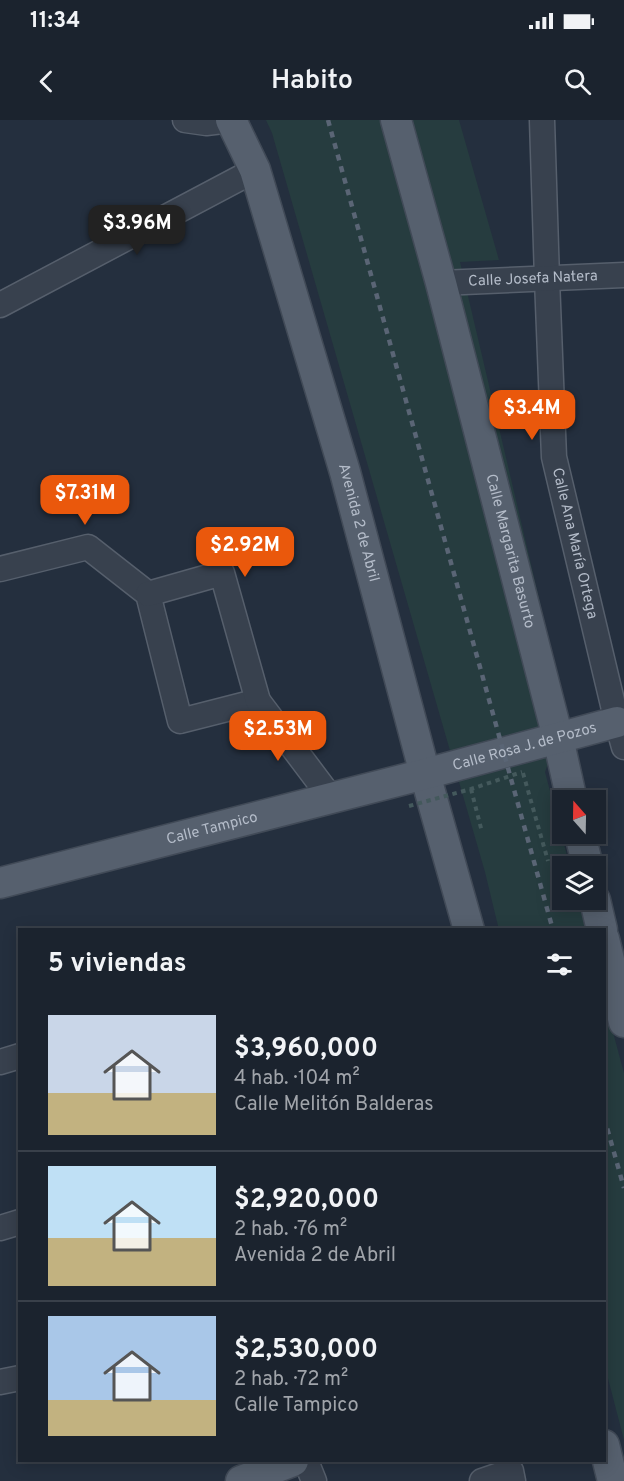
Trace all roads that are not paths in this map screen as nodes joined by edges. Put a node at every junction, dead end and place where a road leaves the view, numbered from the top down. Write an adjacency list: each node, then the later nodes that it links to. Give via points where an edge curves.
1 (184, 120): 2 (street)
2 (231, 120): 5 (main road, Avenida 2 de Abril)
3 (396, 120): 8 (main road, Calle Margarita Basurto)
4 (542, 120): 7 (street, Calle Ana María Ortega)
5 (255, 170): 9 (street); 15 (main road, Avenida 2 de Abril, via 345,472)
6 (624, 275): 7 (street, Calle Josefa Natera)
7 (547, 279): 8 (street, Calle Josefa Natera); 13 (street, Calle Ana María Ortega, via 554,457)
8 (441, 283): 14 (main road, Calle Margarita Basurto)
9 (0, 305)
10 (0, 569): 11 (street, via 88,546)
11 (148, 594): 12 (street, via 222,573); 12 (street, via 180,721)
12 (258, 701): 17 (street)
13 (622, 730): 14 (main road, Calle Rosa J. de Pozos)
14 (558, 738): 15 (main road, Calle Rosa J. de Pozos); 16 (main road, Calle Margarita Basurto)
15 (425, 774): 17 (main road, Calle Tampico); 20 (main road, Avenida 2 de Abril)
16 (570, 790)
17 (332, 798): 18 (main road, Calle Tampico)
18 (0, 883)
19 (598, 910): 21 (main road)
20 (468, 928)
21 (602, 928)
22 (606, 947): 23 (main road)
23 (624, 1022)
24 (18, 1057): 25 (street)
25 (0, 1062)
26 (18, 1223): 27 (street)
27 (0, 1228)
28 (18, 1378): 29 (street)
29 (0, 1382)
30 (606, 1453): 36 (main road)
31 (291, 1467): 33 (main road); 34 (street)
32 (512, 1476): 35 (street)
33 (241, 1481)
34 (314, 1481)
35 (482, 1481)
36 (613, 1481)

